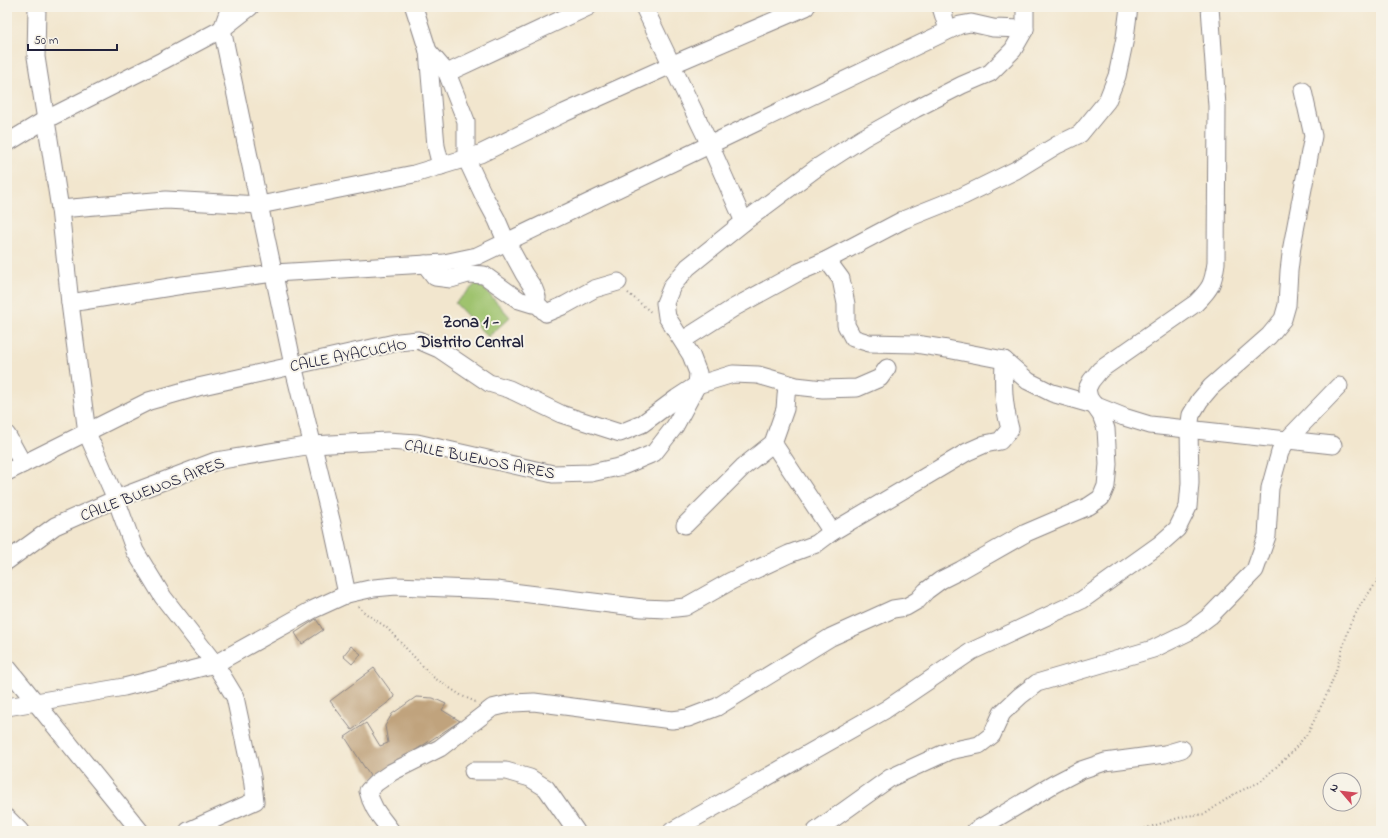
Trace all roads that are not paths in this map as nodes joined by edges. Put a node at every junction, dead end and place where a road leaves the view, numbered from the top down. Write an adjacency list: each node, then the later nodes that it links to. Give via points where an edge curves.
1 (37, 7): 19 (street, via 36,57)
2 (230, 7): 12 (street)
3 (250, 7): 12 (street)
4 (414, 7): 15 (street)
5 (588, 7): 17 (street)
6 (644, 7): 16 (street)
7 (806, 7): 16 (street)
8 (941, 7): 14 (street)
9 (1025, 7): 13 (street)
10 (1130, 7): 28 (street, via 1117,76 1106,101 1080,134 1016,170 963,196 903,220)
11 (1210, 7): 41 (street, via 1216,106 1214,280 1208,292 1196,303 1100,370 1087,389)
12 (222, 29): 19 (street); 24 (street)
13 (1025, 29): 14 (street, via 993,28 971,23); 26 (street, via 1013,50 990,73 915,109 863,138 815,169)
14 (948, 30): 21 (street)
15 (428, 51): 17 (street); 23 (street, via 436,146)
16 (671, 65): 21 (street); 22 (street, via 480,154)
17 (447, 73): 22 (street, via 466,121)
18 (1303, 91): 42 (street, via 1313,136 1292,246 1287,305 1283,319 1269,336 1211,387 1191,415)
19 (45, 120): 20 (street); 25 (street)
20 (7, 143)
21 (710, 145): 26 (street); 27 (street)
22 (466, 158): 23 (street); 27 (street)
23 (441, 166): 24 (street, via 414,174)
24 (260, 205): 25 (street, via 166,200); 30 (street)
25 (60, 209): 33 (street)
26 (744, 222): 34 (street, via 688,266 672,286 665,303 667,317)
27 (506, 241): 29 (street, via 477,256); 32 (street, via 534,288 537,298)
28 (827, 260): 34 (street, via 799,272 735,307); 35 (street, via 841,279 846,304 846,325 854,338 869,343 916,344)
29 (425, 264): 30 (street); 32 (street, via 435,277 451,279 468,274 484,275 519,300 532,304)
30 (274, 273): 33 (street); 36 (street)
31 (618, 282): 32 (street, via 594,289 546,313)
32 (534, 301)
33 (70, 303): 43 (street)
34 (683, 340): 39 (street, via 698,373)
35 (1004, 360): 41 (street, via 1028,381 1052,393); 53 (street, via 1002,390 1010,429 1000,441 967,452)
36 (293, 365): 39 (street, CALLE AYACUCHO, via 418,340 439,349 489,383 509,389 561,414 620,433 642,424); 43 (street, CALLE AYACUCHO, via 198,387 149,402); 47 (street)
37 (887, 368): 38 (street, CALLE AYACUCHO, via 880,378 857,388 823,389)
38 (787, 384): 39 (street, CALLE AYACUCHO, via 758,374 733,374); 46 (street, via 785,409)
39 (697, 385): 47 (street, CALLE BUENOS AIRES, via 675,426 654,453 623,466 591,473 553,474 417,443 387,441)
40 (1339, 386): 45 (street)
41 (1094, 405): 42 (street, via 1150,425); 66 (street, via 1106,428 1108,464 1106,486 1101,498 1089,506 1026,533 941,580 906,607 893,609 831,637 717,707 688,718 672,720 534,702 492,708 440,748 392,772 368,791 376,813)
42 (1189, 429): 45 (street); 68 (street, via 1188,507 1177,529 1160,545 1082,600 972,651 885,710)
43 (87, 433): 49 (street, CALLE AYACUCHO); 51 (street)
44 (7, 435): 49 (street)
45 (1287, 440): 48 (street); 69 (street, via 1280,452 1270,488 1267,536 1255,570 1210,616 1190,631 1153,649 1037,683 1002,713 992,735 979,745 948,751 890,778)
46 (773, 444): 52 (street, via 743,467); 53 (street)
47 (312, 445): 51 (street, CALLE BUENOS AIRES, via 216,461); 55 (street)
48 (1333, 445)
49 (23, 464): 50 (street, CALLE AYACUCHO)
50 (7, 472)
51 (116, 499): 54 (street, CALLE BUENOS AIRES, via 55,526); 56 (street, via 135,551 163,597)
52 (685, 525)
53 (832, 532): 55 (street, via 816,544 731,581 685,607 642,608 497,590 421,586 374,588)
54 (7, 562)
55 (347, 594): 56 (street, via 312,610)
56 (215, 664): 58 (street, via 124,687); 65 (street, via 235,697 255,801)
57 (7, 667): 58 (street)
58 (36, 702): 59 (street); 64 (street)
59 (7, 707)
60 (1182, 749): 70 (street, via 1165,754 1105,762 1081,770)
61 (473, 771): 67 (street, via 506,771 530,778 546,788)
62 (7, 818): 63 (street)
63 (20, 831)
64 (140, 831)
65 (188, 831)
66 (391, 831)
67 (576, 831)
68 (672, 831)
69 (816, 831)
70 (975, 831)

